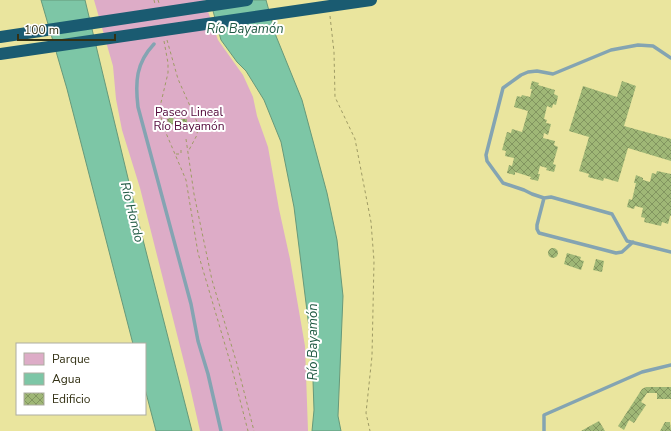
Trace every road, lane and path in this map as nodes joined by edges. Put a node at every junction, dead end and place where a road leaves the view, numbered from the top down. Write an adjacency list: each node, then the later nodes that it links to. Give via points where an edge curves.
1 (154, 0): 5 (path)
2 (158, 0): 6 (path)
3 (247, 0): 8 (highway)
4 (371, 0): 12 (highway)
5 (156, 6)
6 (160, 7)
7 (329, 14): 25 (path, via 334,52 335,97 356,139 371,222 374,261 372,356 366,413)
8 (0, 37)
9 (164, 40): 17 (path, via 168,73 159,110)
10 (167, 40): 16 (path, via 176,75 198,124 197,135)
11 (154, 44): 22 (lane, via 140,64 137,80 138,107 191,304)
12 (0, 54)
13 (671, 58): 18 (lane, via 653,46 638,45 611,50 553,74 528,72 503,88 486,155 487,161 503,184)
14 (186, 139): 16 (path)
15 (181, 150): 17 (path, via 181,154)
16 (188, 151): 24 (path, via 212,280)
17 (176, 154): 23 (path, via 186,180 198,253)
18 (544, 198): 19 (lane, via 551,197 612,214 627,241); 19 (lane, via 537,225 539,233 616,253 622,252)
19 (633, 242): 20 (lane)
20 (671, 252)
21 (671, 365): 26 (lane, via 642,372 544,415)
22 (221, 431)
23 (248, 431)
24 (254, 431)
25 (370, 431)
26 (544, 431)

